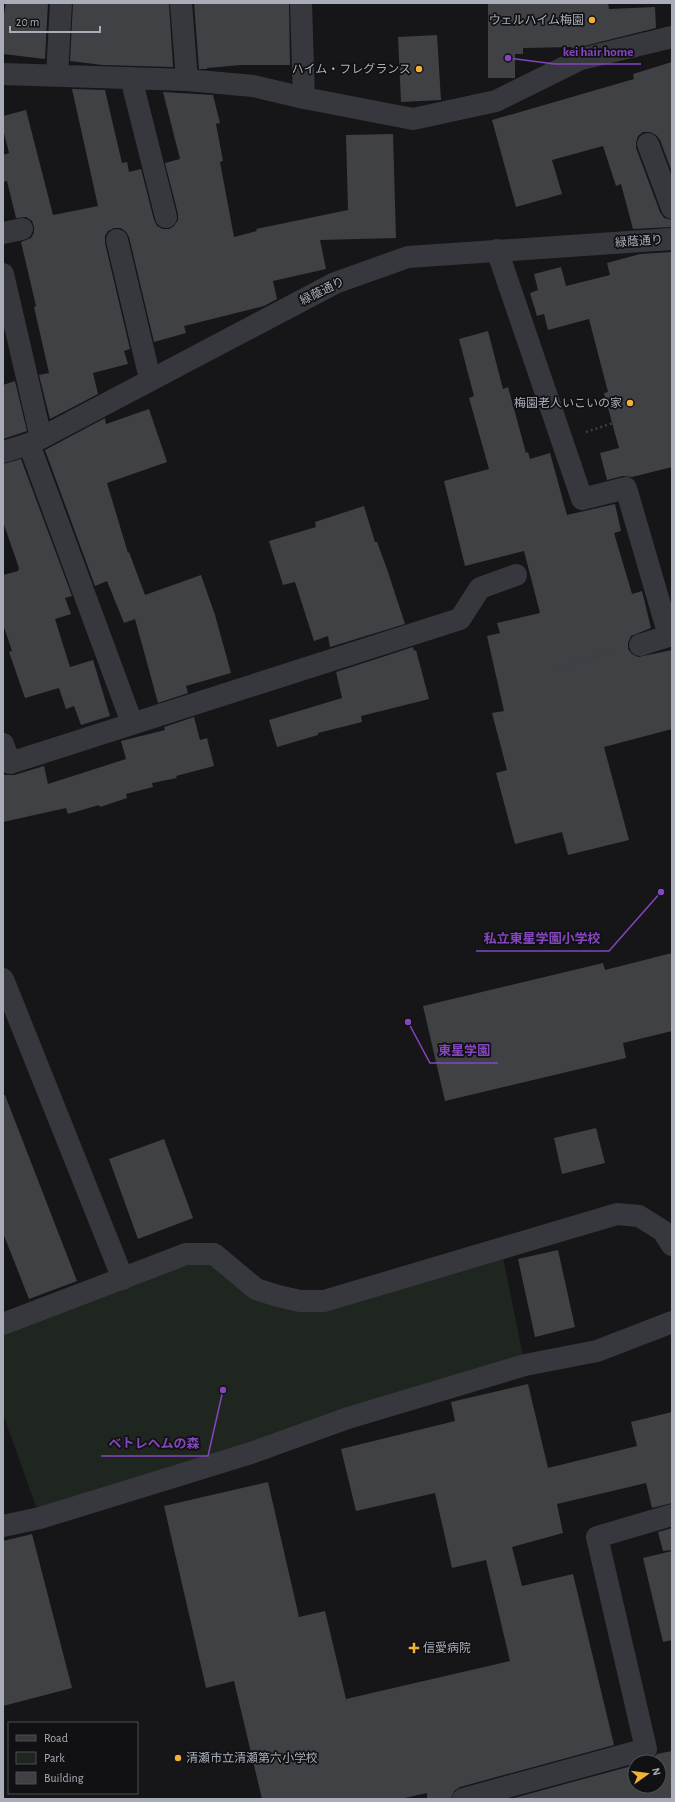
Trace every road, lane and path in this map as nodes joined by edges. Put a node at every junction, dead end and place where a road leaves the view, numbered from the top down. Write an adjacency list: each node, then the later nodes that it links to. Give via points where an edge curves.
1 (61, 3): 6 (street)
2 (181, 3): 8 (street)
3 (301, 3): 9 (street)
4 (672, 37): 9 (street, via 581,59 496,101 413,119)
5 (3, 74): 6 (street)
6 (58, 76): 7 (street)
7 (131, 78): 8 (street); 12 (street)
8 (187, 80): 9 (street, via 254,86)
9 (304, 98)
10 (648, 144): 11 (street)
11 (672, 208)
12 (166, 217)
13 (672, 239): 15 (street, 緑蔭通り)
14 (117, 240): 17 (street)
15 (497, 250): 17 (street, 緑蔭通り, via 408,257 335,283); 21 (street, via 582,499 626,488)
16 (3, 274): 18 (street)
17 (150, 379): 18 (street, 緑蔭通り)
18 (35, 441): 19 (street, 緑蔭通り); 24 (street)
19 (3, 452)
20 (516, 575): 24 (street, via 480,588 460,619)
21 (670, 635): 22 (street)
22 (640, 645): 23 (path)
23 (554, 668)
24 (132, 723): 25 (street, via 10,763)
25 (3, 744)
26 (3, 979): 28 (street)
27 (672, 1245): 28 (street, via 663,1231 639,1216 617,1214 324,1301 300,1301 256,1288 214,1254 186,1254)
28 (123, 1278): 30 (street)
29 (672, 1322): 32 (street, via 597,1351 525,1365 348,1418 254,1452 40,1518)
30 (3, 1324)
31 (672, 1515): 33 (street, via 597,1536 646,1750)
32 (3, 1526)
33 (463, 1799)

